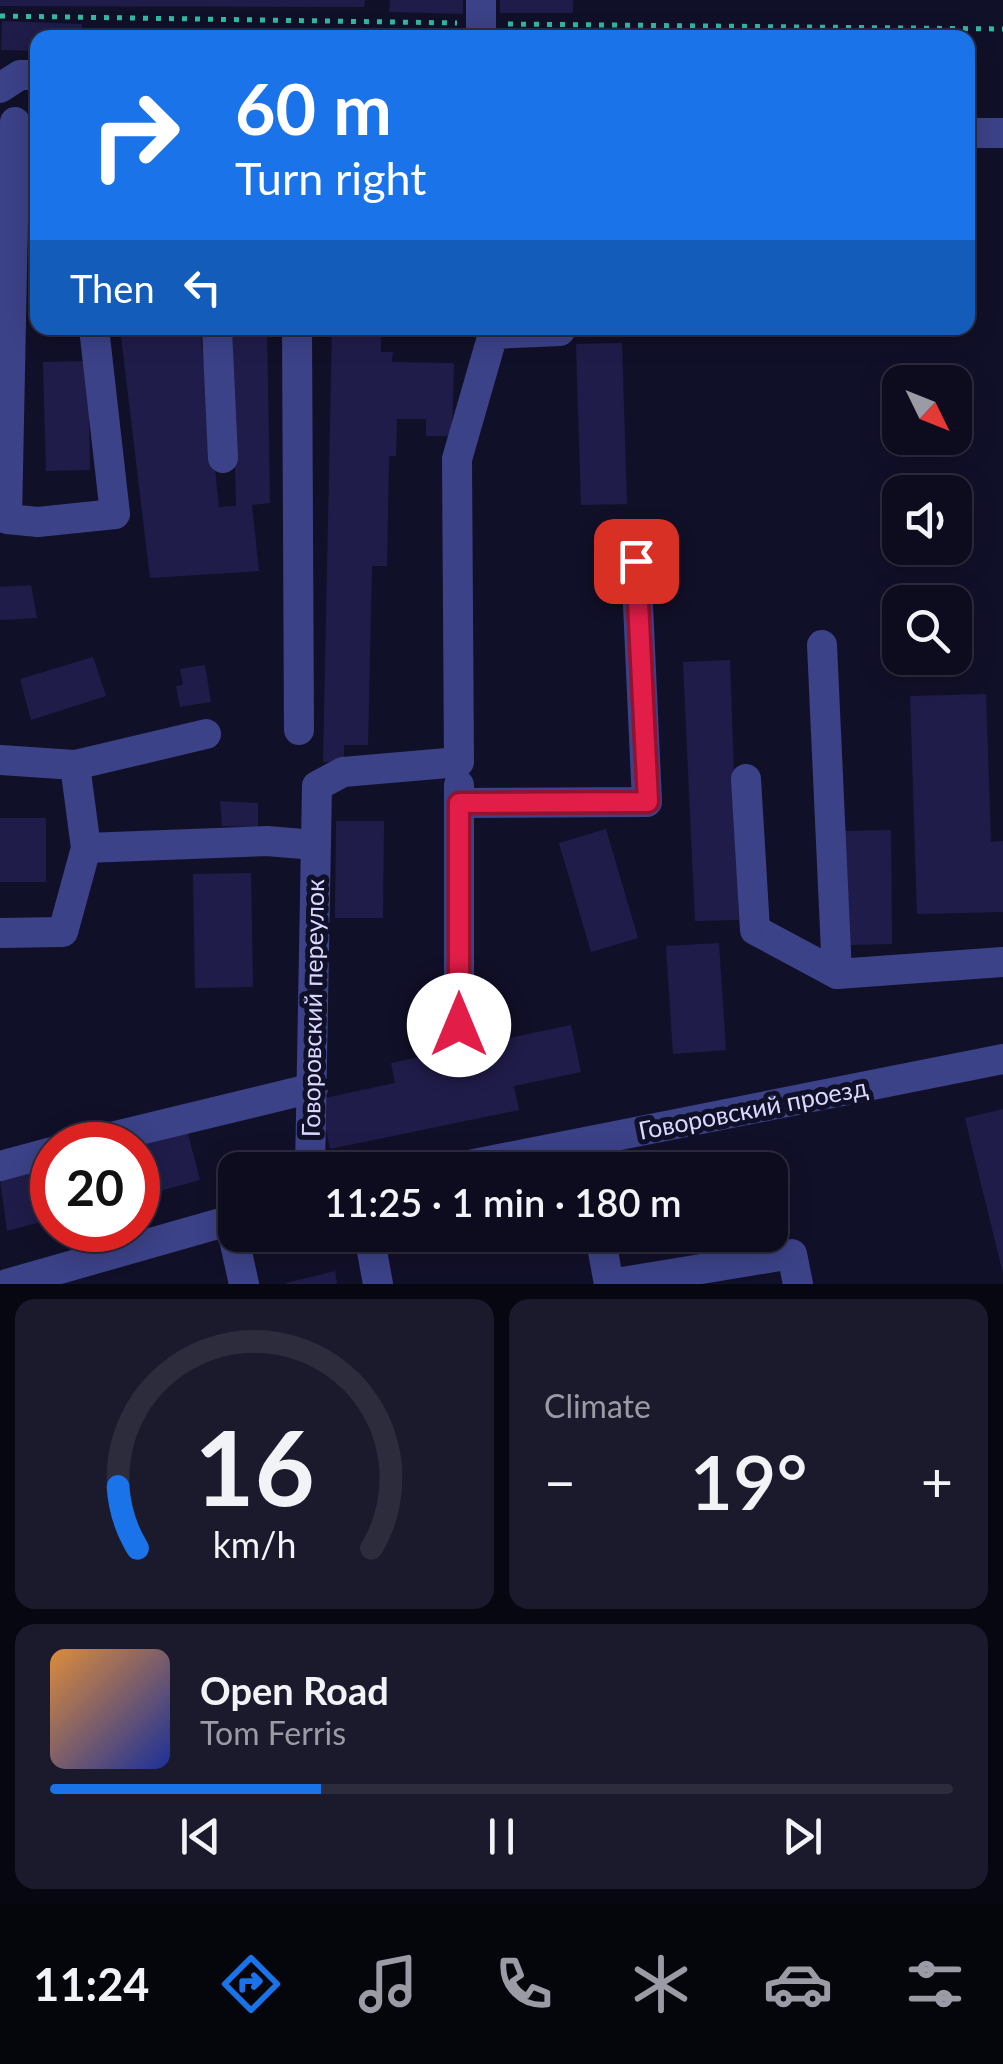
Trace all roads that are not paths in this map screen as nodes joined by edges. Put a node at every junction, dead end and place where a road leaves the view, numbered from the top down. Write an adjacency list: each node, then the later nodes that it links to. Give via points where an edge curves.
1 (480, 0): 2 (street)
2 (481, 30)
3 (30, 75): 4 (street)
4 (0, 88)
5 (18, 122): 8 (street)
6 (975, 133): 7 (street)
7 (1003, 133)
8 (17, 237): 9 (street, via 6,519 115,514)
9 (95, 335)
10 (218, 335): 13 (street)
11 (297, 335): 16 (street)
12 (483, 335): 19 (street, via 457,459)
13 (224, 458)
14 (636, 561): 22 (street, via 648,802)
15 (822, 645): 27 (street)
16 (299, 730)
17 (206, 734): 20 (street)
18 (0, 760): 20 (street)
19 (459, 762): 22 (street); 23 (street, Говоровский переулок, via 343,772 316,786)
20 (75, 765): 24 (street)
21 (746, 779): 27 (street, via 755,930)
22 (459, 803): 28 (street)
23 (315, 845): 24 (street); 30 (street, Говоровский переулок)
24 (86, 848): 25 (street, via 63,932)
25 (0, 933)
26 (1003, 962): 27 (street)
27 (836, 974)
28 (459, 1025)
29 (1003, 1059): 33 (street, Говоровский проезд)
30 (313, 1088): 31 (street); 32 (street, Говоровский переулок)
31 (160, 1125)
32 (311, 1152)
33 (603, 1152)
34 (30, 1158): 35 (street)
35 (0, 1166)
36 (218, 1225): 41 (street)
37 (238, 1252): 43 (street)
38 (372, 1252): 44 (street)
39 (603, 1252): 45 (street)
40 (0, 1266): 42 (street)
41 (80, 1274): 42 (street)
42 (6, 1284)
43 (244, 1284)
44 (378, 1284)
45 (610, 1284): 46 (street, via 792,1254)
46 (798, 1284)

